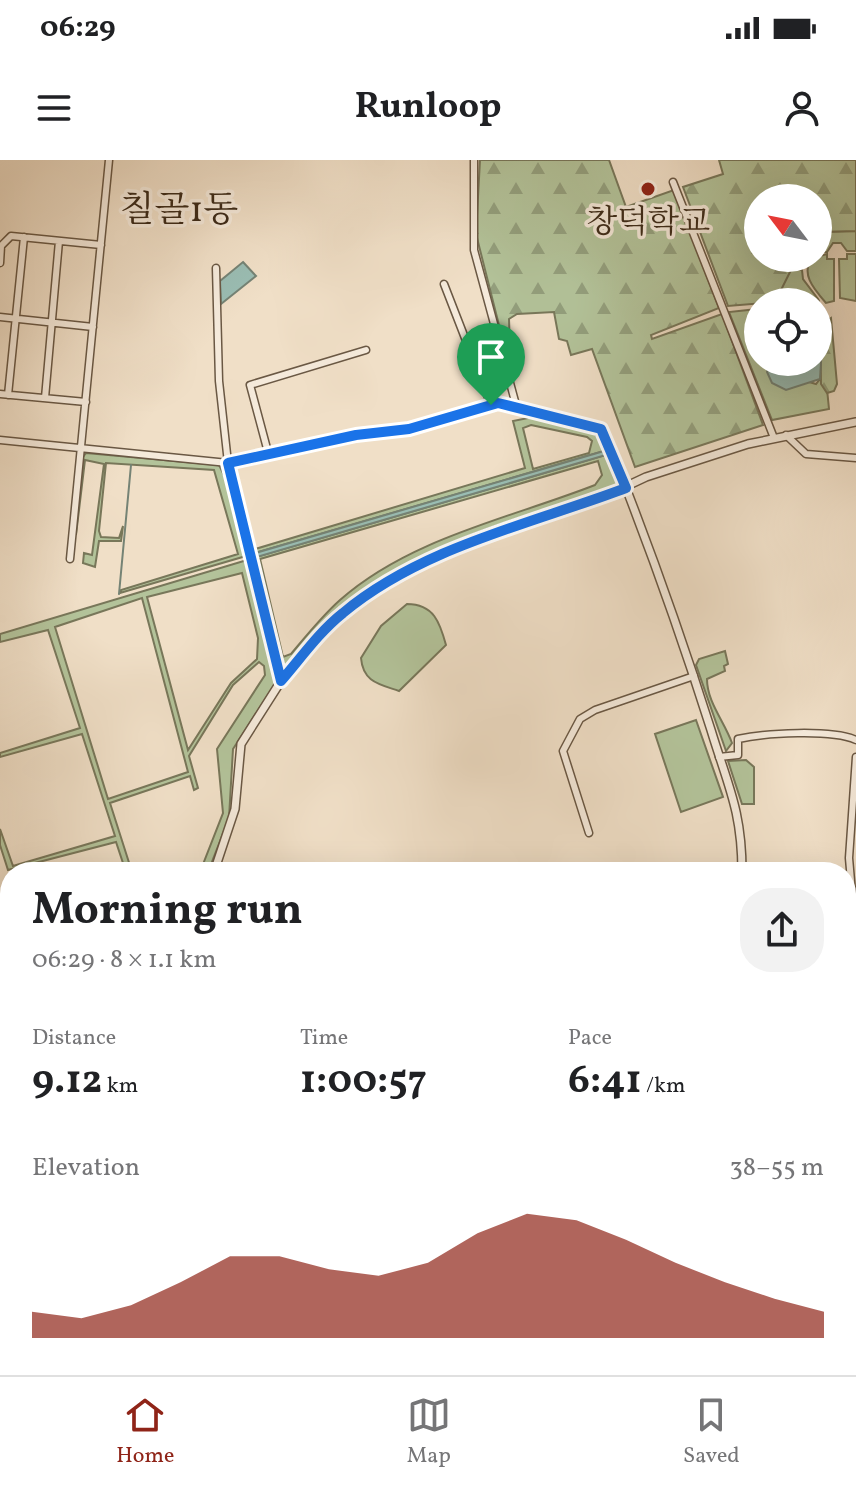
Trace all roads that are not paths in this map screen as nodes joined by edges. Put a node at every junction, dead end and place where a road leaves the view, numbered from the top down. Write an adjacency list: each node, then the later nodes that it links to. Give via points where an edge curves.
1 (109, 160): 6 (street)
2 (474, 160): 20 (street, via 474,250)
3 (673, 182): 23 (street)
4 (24, 237): 5 (street); 7 (street, via 11,236 1,246); 11 (street)
5 (59, 241): 6 (street); 12 (street)
6 (101, 245): 13 (street)
7 (0, 263)
8 (216, 268): 28 (street)
9 (444, 284): 19 (street)
10 (0, 317): 11 (street)
11 (17, 319): 12 (street); 16 (street)
12 (52, 322): 13 (street); 17 (street)
13 (93, 327): 18 (street)
14 (366, 350): 26 (street, via 250,385)
15 (0, 394): 16 (street)
16 (8, 395): 17 (street)
17 (45, 398): 18 (street)
18 (86, 402): 25 (street)
19 (491, 405): 20 (street); 26 (street, via 409,429 356,435)
20 (516, 405): 29 (street, via 601,429)
21 (856, 422): 22 (street)
22 (786, 435): 23 (street); 27 (street, via 806,454)
23 (774, 438): 29 (street)
24 (0, 440): 25 (street)
25 (81, 448): 28 (street); 30 (street)
26 (269, 456): 28 (street)
27 (856, 458)
28 (228, 463): 32 (street)
29 (626, 488): 31 (street); 32 (street, via 467,544 394,579 342,614)
30 (70, 559)
31 (694, 676): 34 (street); 36 (street, via 580,719 563,751)
32 (281, 681): 37 (street, via 241,744 235,809)
33 (856, 740): 34 (street, via 840,735 756,735 738,739 738,755)
34 (719, 757): 38 (street, via 739,817)
35 (856, 757): 39 (street)
36 (589, 833)
37 (217, 862)
38 (741, 862)
39 (849, 862)

